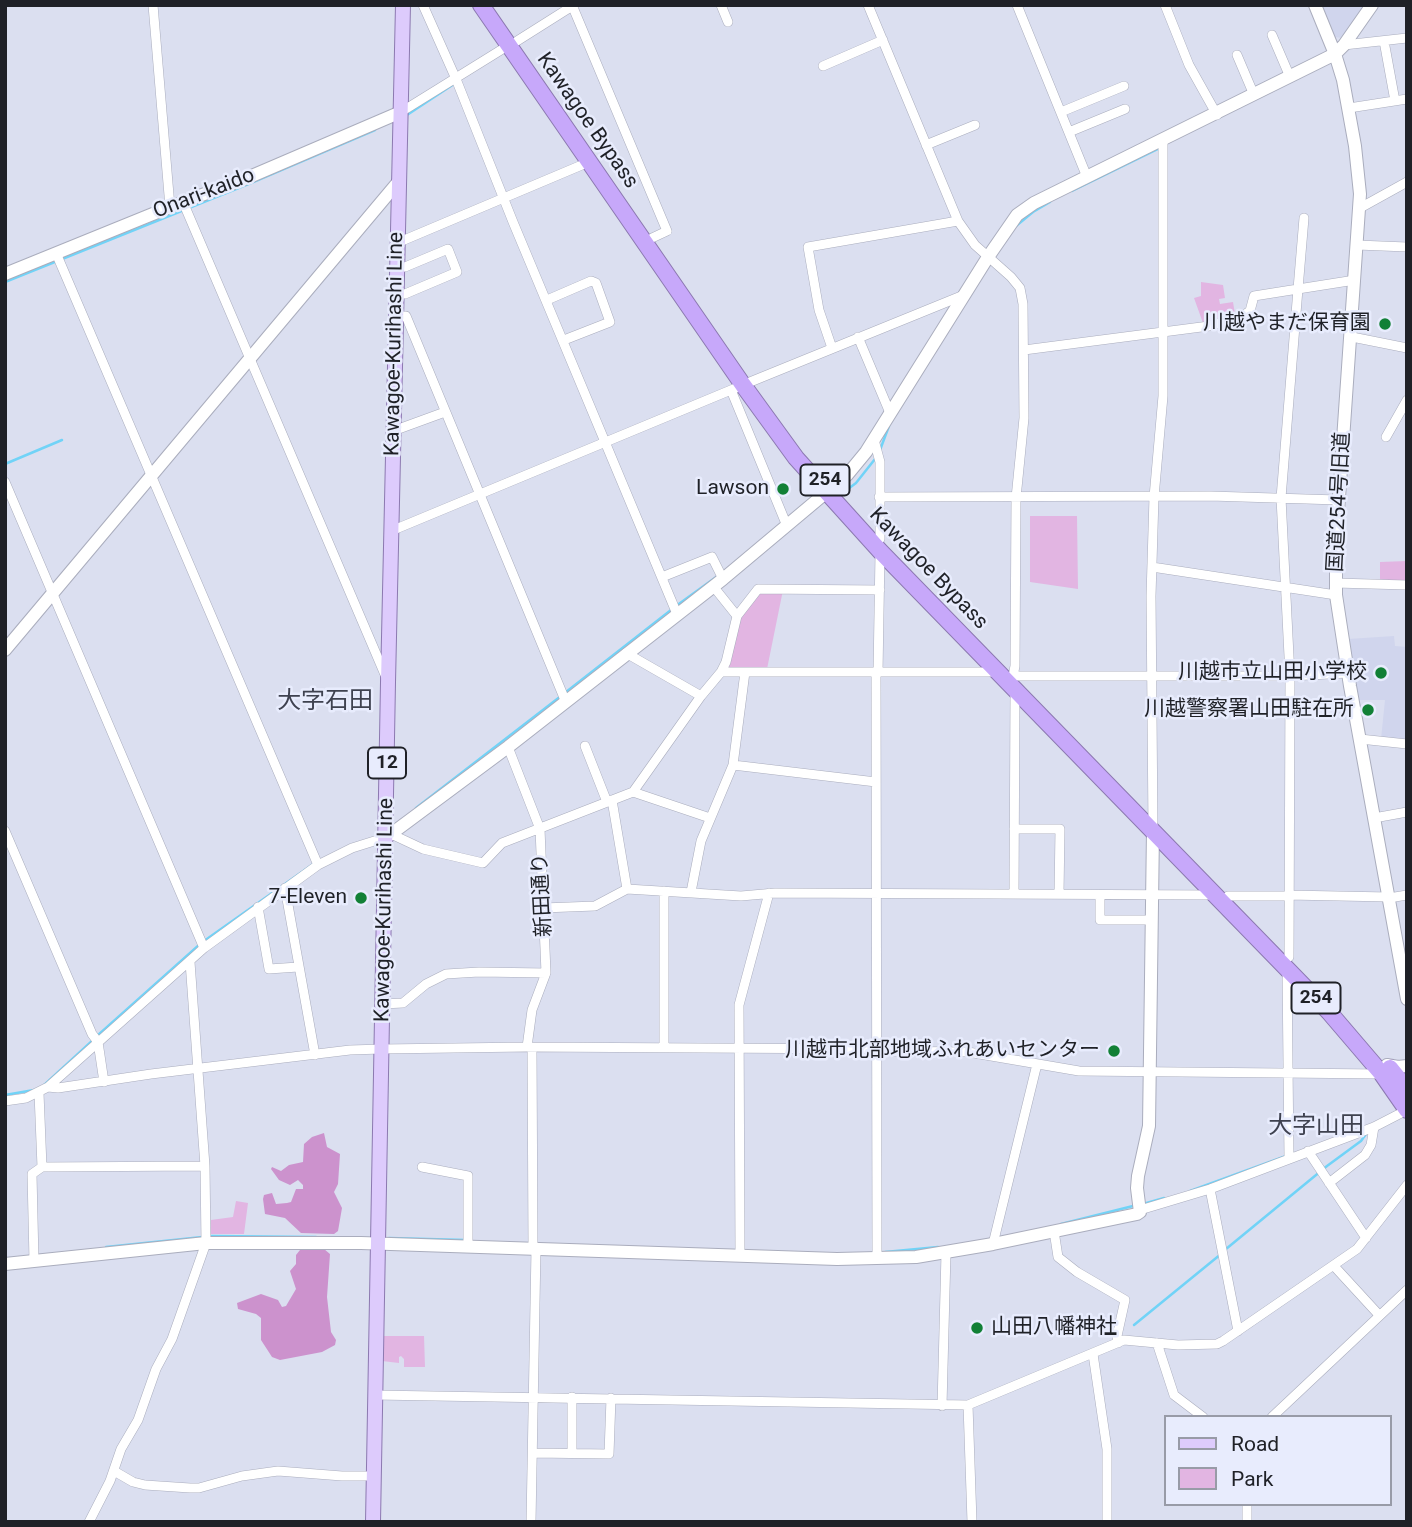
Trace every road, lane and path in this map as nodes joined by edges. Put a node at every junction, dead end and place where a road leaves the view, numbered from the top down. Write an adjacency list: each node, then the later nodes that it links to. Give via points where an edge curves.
1 (153, 5): 43 (street)
2 (403, 5): 30 (main road, Kawagoe-Kurihashi Line / 12)
3 (423, 5): 23 (street)
4 (481, 5): 18 (highway, Kawagoe Bypass / 254)
5 (493, 5): 18 (highway, Kawagoe Bypass / 254)
6 (720, 5): 13 (street)
7 (868, 5): 16 (street)
8 (1017, 5): 31 (street)
9 (1165, 5): 32 (street, via 1189,65)
10 (1315, 5): 19 (street, 国道254号旧道)
11 (1372, 5): 19 (street)
12 (573, 6): 18 (street); 47 (street, via 667,232)
13 (728, 22)
14 (1272, 35): 22 (street)
15 (1407, 38): 17 (street)
16 (883, 40): 21 (street); 36 (street)
17 (1384, 41): 19 (street); 27 (street)
18 (513, 43): 23 (street); 37 (highway, Kawagoe Bypass / 254); 47 (highway, Kawagoe Bypass / 254)
19 (1340, 50): 22 (street); 28 (street, 国道254号旧道)
20 (1237, 55): 25 (street)
21 (823, 66)
22 (1290, 77): 25 (street)
23 (456, 79): 30 (street); 41 (street)
24 (1124, 86): 31 (street)
25 (1254, 95): 32 (street)
26 (1407, 99): 27 (street)
27 (1395, 101): 28 (street)
28 (1349, 108): 44 (street, 国道254号旧道)
29 (1125, 109): 34 (street)
30 (401, 112): 39 (main road, Kawagoe-Kurihashi Line / 12); 42 (street, Onari-kaido)
31 (1061, 112): 34 (street)
32 (1217, 115): 35 (street)
33 (975, 125): 36 (street)
34 (1069, 132): 38 (street)
35 (1163, 140): 38 (street); 61 (street)
36 (926, 145): 46 (street)
37 (589, 162): 41 (street); 69 (highway, Kawagoe Bypass / 254)
38 (1087, 177): 52 (street, via 1017,215)
39 (399, 181): 48 (main road, Kawagoe-Kurihashi Line / 12); 68 (street)
40 (1407, 182): 44 (street)
41 (505, 199): 48 (street); 59 (street)
42 (183, 202): 43 (street, Onari-kaido); 68 (street)
43 (170, 207): 51 (street, Onari-kaido)
44 (1360, 208): 49 (street, 国道254号旧道)
45 (1304, 218): 56 (street)
46 (958, 221): 52 (street); 65 (street, via 808,247 819,310)
47 (652, 238): 69 (highway, Kawagoe Bypass / 254)
48 (397, 243): 53 (main road, Kawagoe-Kurihashi Line / 12)
49 (1357, 245): 50 (street); 55 (street, 国道254号旧道)
50 (1407, 247)
51 (56, 253): 54 (street, Onari-kaido); 77 (street)
52 (988, 257): 58 (street); 67 (street, via 1020,288)
53 (397, 268): 57 (main road, Kawagoe-Kurihashi Line / 12); 57 (street, via 447,249 457,272)
54 (5, 274)
55 (1355, 280): 56 (street); 63 (street, 国道254号旧道)
56 (1298, 289): 61 (street, via 1254,296 1250,311 1242,316 1209,326); 84 (street)
57 (397, 294): 60 (main road, Kawagoe-Kurihashi Line / 12)
58 (964, 295): 62 (street); 72 (street)
59 (547, 300): 64 (street); 64 (street, via 591,281 596,283 610,322)
60 (396, 316): 71 (street, via 406,316); 73 (main road, Kawagoe-Kurihashi Line / 12)
61 (1163, 331): 67 (street); 82 (street, via 1163,396)
62 (858, 337): 65 (street); 72 (street)
63 (1352, 337): 66 (street); 85 (street, 国道254号旧道)
64 (564, 340): 76 (street)
65 (832, 348): 69 (street)
66 (1407, 348)
67 (1024, 350): 83 (street, via 1024,418)
68 (250, 359): 77 (street); 108 (street)
69 (741, 386): 76 (street); 79 (highway, Kawagoe Bypass / 254); 86 (street)
70 (1407, 400): 74 (street)
71 (445, 412): 73 (street); 80 (street)
72 (890, 413): 75 (street)
73 (393, 431): 87 (main road, Kawagoe-Kurihashi Line / 12)
74 (1386, 437)
75 (874, 440): 79 (street, via 856,466); 81 (street, via 880,462)
76 (606, 441): 80 (street); 90 (street)
77 (151, 475): 96 (street); 127 (street)
78 (5, 482): 96 (street)
79 (828, 491): 86 (street); 88 (highway, Kawagoe Bypass / 254)
80 (478, 494): 87 (street); 110 (street)
81 (880, 497): 83 (street); 88 (street)
82 (1154, 497): 83 (street); 84 (street); 89 (street)
83 (1016, 498): 107 (street, via 1015,666)
84 (1281, 498): 85 (street); 93 (street)
85 (1338, 500): 94 (street, 国道254号旧道)
86 (787, 526): 91 (street)
87 (391, 531): 108 (main road, Kawagoe-Kurihashi Line / 12)
88 (880, 545): 95 (street); 107 (highway, Kawagoe Bypass / 254)
89 (1152, 566): 93 (street); 105 (street)
90 (662, 577): 91 (street, via 712,557); 97 (street)
91 (718, 582): 97 (street); 98 (street)
92 (1407, 585): 94 (street)
93 (1285, 588): 94 (street); 106 (street)
94 (1336, 589): 104 (street, 国道254号旧道)
95 (880, 590): 98 (street, via 758,589); 103 (street)
96 (52, 593): 99 (street); 145 (street)
97 (677, 614): 100 (street)
98 (737, 616): 101 (street)
99 (5, 650)
100 (626, 653): 109 (street); 110 (street)
101 (721, 672): 102 (street); 109 (street)
102 (745, 672): 103 (street); 115 (street)
103 (877, 673): 107 (street); 116 (street)
104 (1348, 673): 106 (street); 111 (street, 国道254号旧道)
105 (1152, 676): 106 (street); 107 (street); 122 (street)
106 (1290, 676): 140 (street)
107 (1009, 679): 122 (highway, Kawagoe Bypass / 254); 124 (street)
108 (388, 682): 126 (main road, Kawagoe-Kurihashi Line / 12)
109 (701, 696): 117 (street)
110 (565, 700): 114 (street)
111 (1360, 739): 112 (street); 121 (street, 国道254号旧道)
112 (1407, 744)
113 (584, 746): 118 (street)
114 (508, 747): 123 (street, 新田通り); 126 (street)
115 (733, 765): 116 (street); 120 (street)
116 (876, 782): 133 (street)
117 (633, 792): 118 (street); 120 (street)
118 (610, 801): 123 (street); 129 (street)
119 (1407, 812): 121 (street)
120 (710, 818): 131 (street, via 696,856)
121 (1374, 818): 141 (street, 国道254号旧道)
122 (1153, 825): 137 (street); 138 (highway, Kawagoe Bypass / 254)
123 (540, 829): 126 (street, via 502,843 483,863); 143 (street, 新田通り)
124 (1014, 830): 134 (street); 135 (street, via 1060,829)
125 (5, 831): 152 (street)
126 (389, 836): 127 (street); 151 (main road, Kawagoe-Kurihashi Line / 12)
127 (318, 865): 128 (street)
128 (285, 888): 142 (street); 148 (street)
129 (627, 889): 130 (street); 143 (street, via 594,906)
130 (664, 891): 131 (street); 154 (street)
131 (691, 892): 132 (street)
132 (769, 893): 133 (street); 155 (street, via 739,1005)
133 (876, 894): 134 (street); 157 (street)
134 (1014, 894): 135 (street)
135 (1059, 894): 136 (street)
136 (1100, 895): 137 (street); 144 (street, via 1100,920)
137 (1152, 895): 138 (street); 144 (street)
138 (1222, 895): 140 (street); 147 (highway, Kawagoe Bypass / 254)
139 (1407, 895): 141 (street)
140 (1288, 896): 141 (street); 147 (street)
141 (1389, 897): 150 (street, 国道254号旧道)
142 (258, 907): 145 (street); 148 (street, via 269,969)
143 (543, 908): 149 (street, 新田通り)
144 (1152, 920): 163 (street)
145 (204, 947): 146 (street)
146 (190, 962): 152 (street); 161 (street)
147 (1288, 963): 162 (highway, Kawagoe Bypass / 254); 164 (street)
148 (298, 967): 158 (street)
149 (546, 973): 151 (street, via 446,974 402,1003); 153 (street, 新田通り, via 532,1010)
150 (1407, 999)
151 (383, 1004): 156 (main road, Kawagoe-Kurihashi Line / 12)
152 (98, 1042): 165 (street); 166 (street)
153 (530, 1047): 154 (street); 156 (street); 187 (street, 新田通り)
154 (664, 1048): 155 (street)
155 (739, 1048): 157 (street); 189 (street)
156 (383, 1049): 158 (street); 184 (main road, Kawagoe-Kurihashi Line / 12)
157 (876, 1050): 159 (street, via 968,1052); 190 (street)
158 (315, 1055): 161 (street)
159 (1037, 1064): 163 (street, via 1079,1071); 185 (street)
160 (1407, 1066): 162 (street)
161 (197, 1069): 165 (street); 174 (street)
162 (1384, 1070): 164 (street); 167 (highway, Kawagoe Bypass / 254); 170 (highway, Kawagoe Bypass / 254)
163 (1151, 1072): 164 (street); 180 (street, via 1149,1126 1138,1176)
164 (1288, 1073): 173 (street)
165 (104, 1082): 166 (street)
166 (48, 1087): 168 (street)
167 (1407, 1089)
168 (39, 1093): 169 (street); 175 (street)
169 (5, 1101)
170 (1407, 1110): 171 (street)
171 (1374, 1127): 172 (street); 177 (street, via 1365,1155)
172 (1308, 1151): 173 (street); 177 (street)
173 (1289, 1158): 179 (street)
174 (205, 1166): 175 (street); 183 (street)
175 (42, 1167): 191 (street, via 32,1174)
176 (422, 1167): 186 (street, via 468,1176)
177 (1329, 1183): 182 (street)
178 (1407, 1185): 182 (street)
179 (1210, 1189): 180 (street); 196 (street)
180 (1140, 1210): 181 (street)
181 (1054, 1231): 185 (street); 197 (street, via 1058,1258 1125,1300)
182 (1366, 1238): 193 (street)
183 (206, 1243): 184 (street); 191 (street); 210 (street, via 172,1339)
184 (379, 1244): 186 (street); 200 (main road, Kawagoe-Kurihashi Line / 12)
185 (993, 1244): 188 (street)
186 (468, 1247): 187 (street)
187 (534, 1249): 189 (street); 202 (street, 新田通り)
188 (946, 1253): 190 (street); 205 (street)
189 (740, 1256): 190 (street)
190 (877, 1258)
191 (34, 1261): 192 (street)
192 (5, 1264)
193 (1334, 1266): 195 (street); 196 (street)
194 (1407, 1290): 195 (street)
195 (1379, 1315): 207 (street)
196 (1238, 1331): 198 (street, via 1217,1344)
197 (1118, 1343): 198 (street); 199 (street)
198 (1157, 1343): 206 (street, via 1174,1395)
199 (1093, 1354): 204 (street); 216 (street, via 1107,1449)
200 (375, 1395): 202 (street); 211 (main road, Kawagoe-Kurihashi Line / 12)
201 (572, 1397): 202 (street); 203 (street); 209 (street)
202 (533, 1398): 208 (street, 新田通り)
203 (611, 1398): 205 (street); 209 (street, via 610,1453)
204 (968, 1405): 205 (street); 215 (street)
205 (942, 1406)
206 (1200, 1415)
207 (1274, 1415)
208 (533, 1453): 209 (street); 214 (street, 新田通り)
209 (572, 1453)
210 (114, 1471): 211 (street, via 145,1485 190,1488 278,1471); 212 (street)
211 (374, 1476): 213 (main road, Kawagoe-Kurihashi Line / 12)
212 (89, 1522)
213 (373, 1522)
214 (531, 1522)
215 (972, 1522)
216 (1107, 1522)

